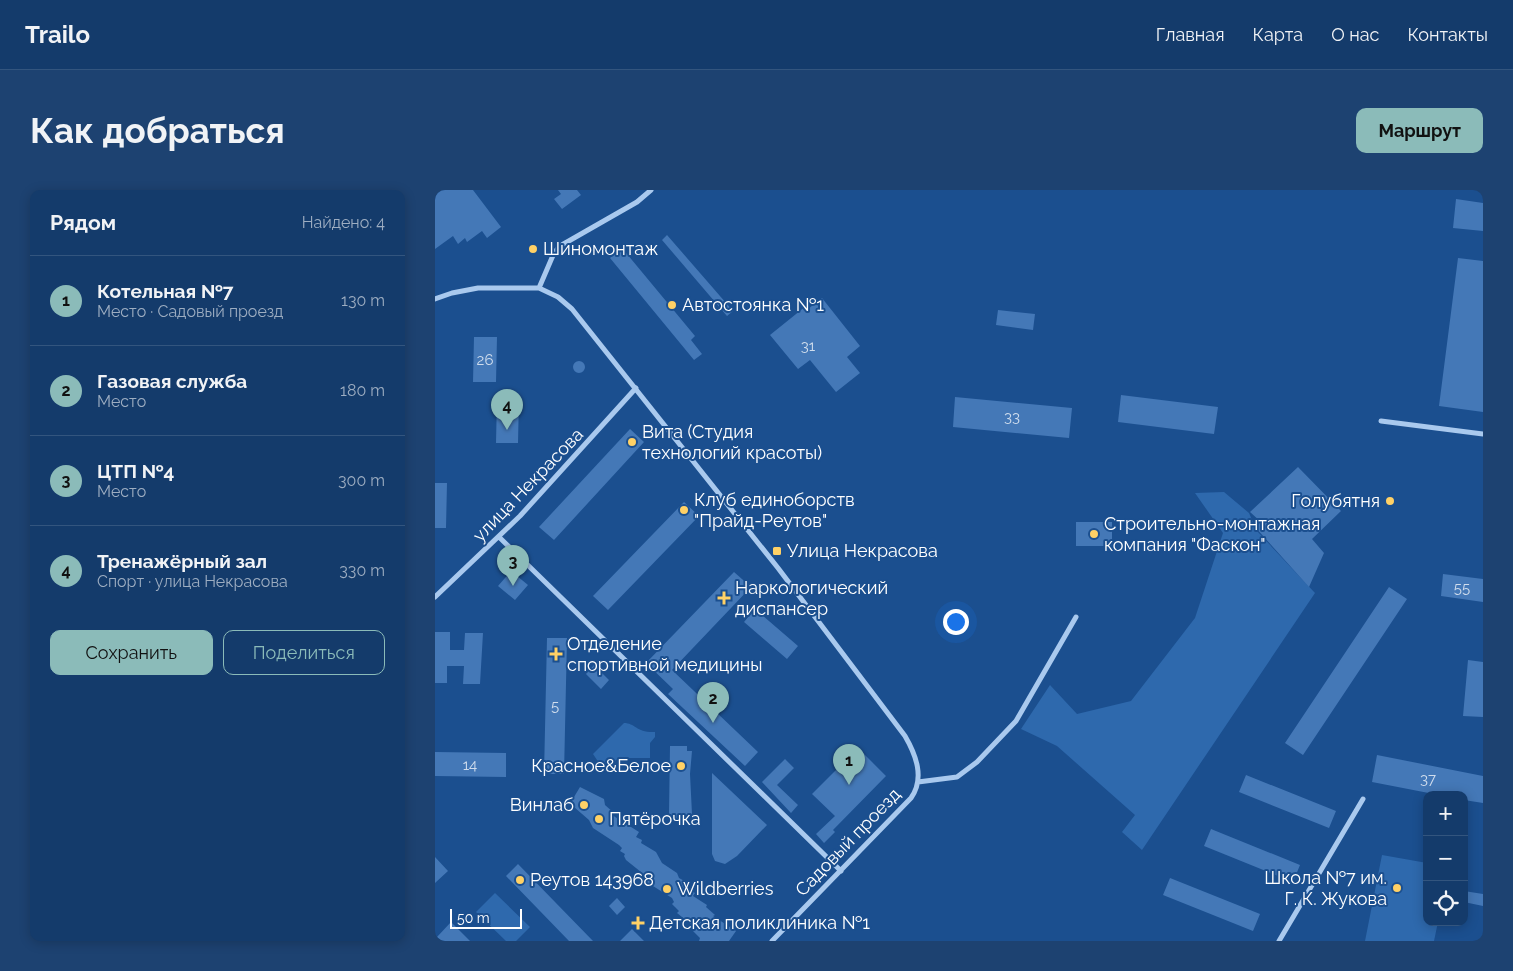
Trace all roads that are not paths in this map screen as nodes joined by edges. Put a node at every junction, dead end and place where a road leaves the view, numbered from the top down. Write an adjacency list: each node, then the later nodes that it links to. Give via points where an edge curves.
1 (651, 190): 2 (street, via 637,202 560,246)
2 (539, 288): 3 (street, via 478,288); 4 (street, via 558,297 572,310)
3 (435, 299)
4 (636, 388): 7 (street, улица Некрасова); 10 (street, via 905,736 914,752)
5 (1381, 420): 6 (street)
6 (1483, 434)
7 (499, 537): 8 (street, улица Некрасова); 12 (street)
8 (435, 597)
9 (1077, 617): 10 (street, Садовый проезд, via 1016,721 977,762 957,777)
10 (918, 782): 12 (street, Садовый проезд, via 911,798)
11 (1363, 799): 14 (street)
12 (841, 871): 13 (street, Садовый проезд)
13 (772, 941)
14 (1279, 941)

